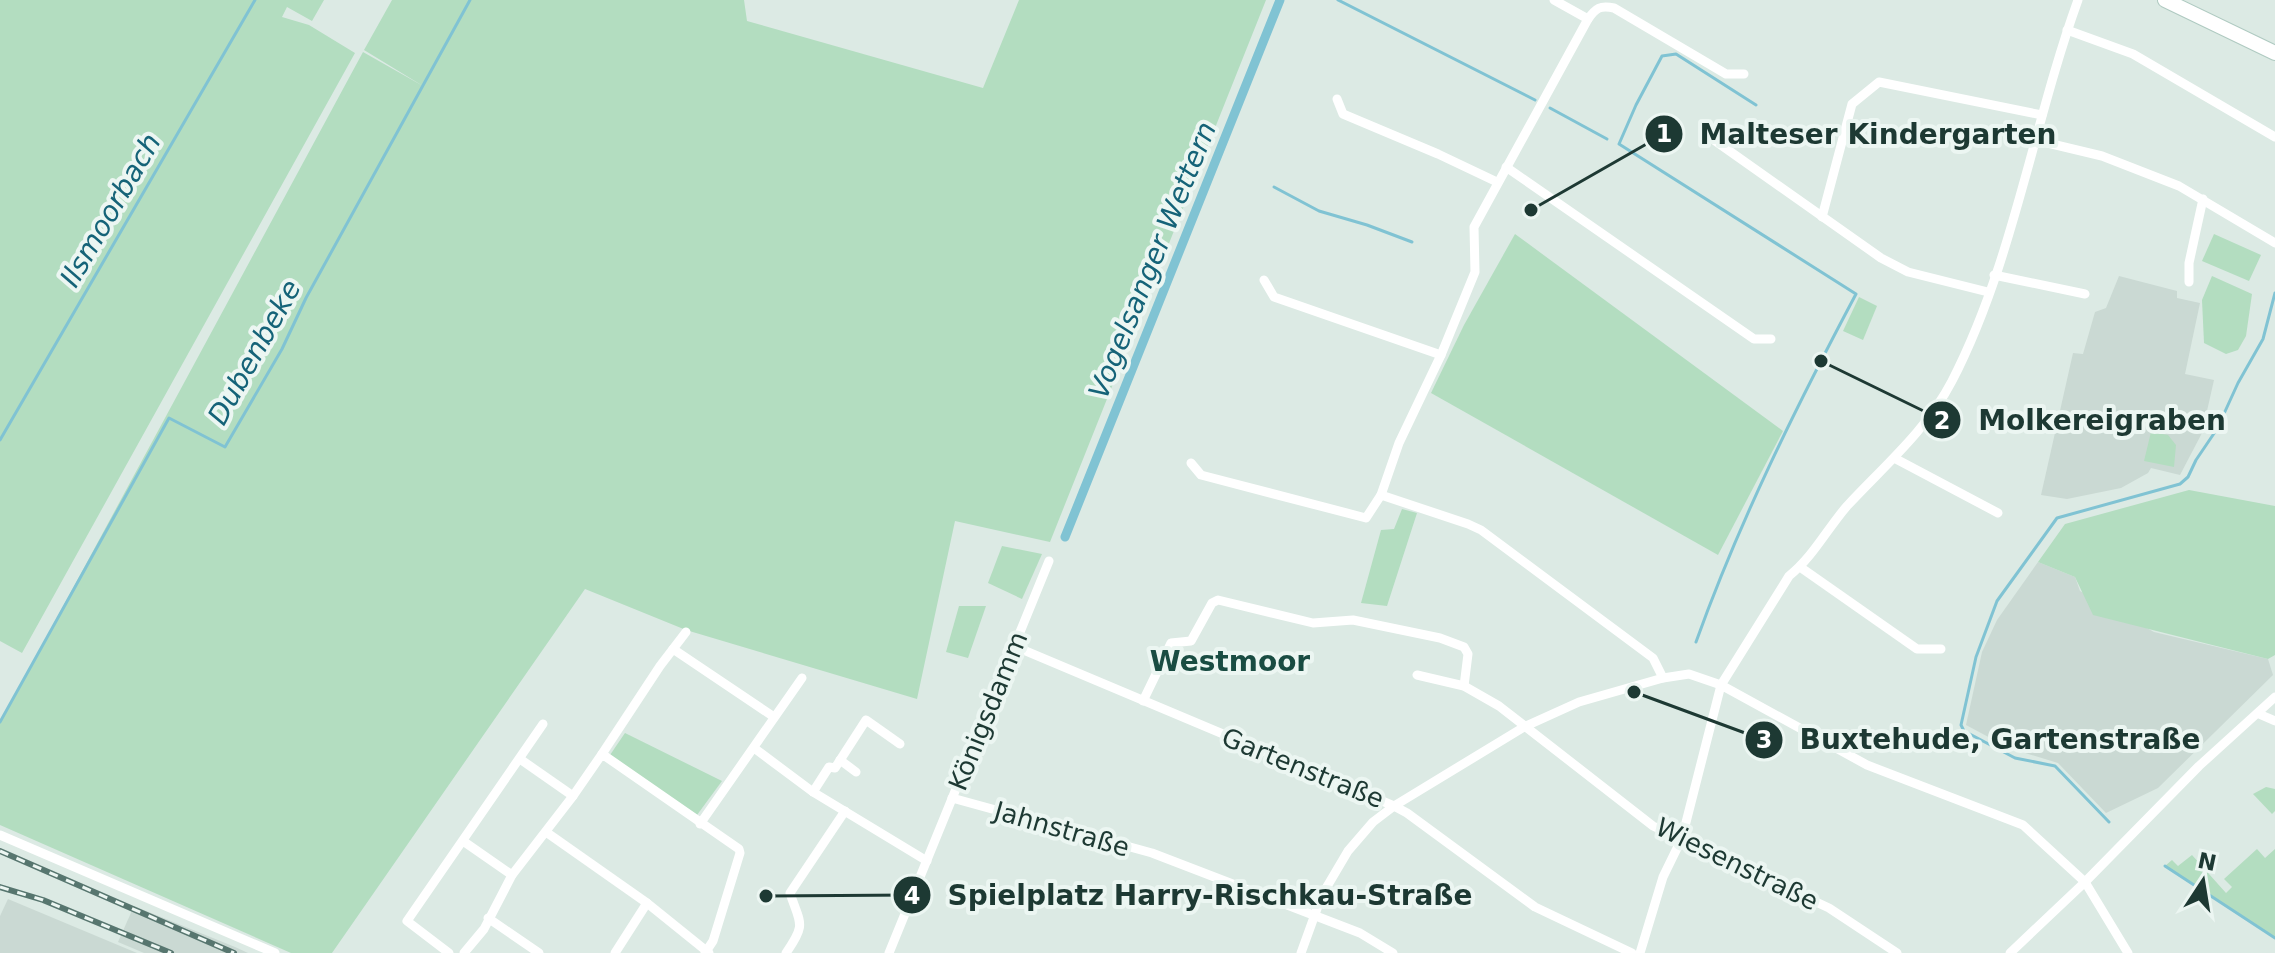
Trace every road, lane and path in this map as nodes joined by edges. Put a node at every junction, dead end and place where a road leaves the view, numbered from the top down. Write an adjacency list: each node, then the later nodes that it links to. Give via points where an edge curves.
1 (1554, 0): 4 (street)
2 (2078, 0): 5 (street)
3 (2165, 0): 6 (street)
4 (1588, 19): 7 (street, via 1602,5 1614,8 1726,74); 13 (street)
5 (2067, 30): 9 (street); 11 (street, via 2133,54)
6 (2275, 53)
7 (1744, 74)
8 (1337, 99): 14 (street, via 1343,114)
9 (2042, 115): 12 (street); 16 (street, via 1879,82 1852,104)
10 (1704, 133): 16 (street)
11 (2275, 137)
12 (2035, 140): 15 (street, via 2102,156); 18 (street)
13 (1506, 167): 14 (street); 23 (street, via 1754,339)
14 (1497, 182): 24 (street, via 1474,227 1475,272)
15 (2203, 199): 17 (street); 20 (street)
16 (1822, 217): 21 (street, via 1908,272)
17 (2275, 243)
18 (1994, 275): 21 (street); 22 (street)
19 (1264, 280): 24 (street, via 1274,297)
20 (2189, 282)
21 (1988, 292): 25 (street, via 1951,382)
22 (2085, 294)
23 (1771, 339)
24 (1441, 355): 27 (street)
25 (1896, 459): 28 (street); 30 (street, via 1846,507)
26 (1191, 463): 27 (street, via 1201,475 1366,518)
27 (1381, 495): 37 (street, via 1481,530 1653,658)
28 (1998, 513)
29 (1049, 561): 32 (street, Königsdamm)
30 (1800, 567): 34 (street, via 1917,649); 38 (street, via 1789,576)
31 (686, 632): 33 (street)
32 (1014, 646): 41 (street, Gartenstraße); 55 (street, Königsdamm)
33 (673, 649): 43 (street); 49 (street)
34 (1941, 649)
35 (1417, 675): 39 (street, Wiesenstraße)
36 (802, 678): 43 (street)
37 (1663, 678): 38 (street, Gartenstraße, via 1689,674); 46 (street, Gartenstraße, via 1579,702)
38 (1721, 685): 61 (street); 65 (street, Gartenstraße, via 1867,765 2023,825)
39 (1464, 686): 41 (street, via 1468,654 1464,647 1440,638 1361,621 1313,623 1218,600 1191,641 1171,643); 46 (street, Wiesenstraße)
40 (2275, 697): 42 (street)
41 (1143, 701): 56 (street, Gartenstraße)
42 (2259, 714): 44 (street); 65 (street, via 2199,766)
43 (774, 717): 48 (street)
44 (2275, 721)
45 (543, 724): 50 (street)
46 (1524, 727): 56 (street, Gartenstraße); 61 (street, Wiesenstraße, via 1653,826)
47 (900, 744): 51 (street, via 866,720)
48 (754, 748): 53 (street); 58 (street)
49 (602, 754): 54 (street); 58 (street)
50 (520, 759): 54 (street); 62 (street)
51 (840, 760): 52 (street); 53 (street)
52 (856, 772)
53 (813, 792): 57 (street)
54 (573, 796): 59 (street)
55 (952, 798): 63 (street, Königsdamm); 67 (street, Jahnstraße, via 1152,853)
56 (1394, 806): 67 (street, via 1348,851); 79 (street, via 1535,907)
57 (845, 811): 63 (street); 75 (street, via 790,893 801,920)
58 (700, 824): 69 (street, via 740,853)
59 (546, 832): 64 (street); 66 (street)
60 (0, 835): 70 (street)
61 (1682, 838): 80 (street, via 1663,877); 81 (street, Wiesenstraße, via 1829,908)
62 (463, 841): 64 (street); 71 (street, via 407,921)
63 (927, 861): 76 (street, Königsdamm)
64 (512, 875): 68 (street)
65 (2085, 882): 82 (street); 83 (street, Gartenstraße)
66 (647, 903): 69 (street); 74 (street)
67 (1315, 917): 77 (street); 78 (street, Jahnstraße, via 1360,933)
68 (488, 918): 72 (street); 73 (street)
69 (706, 952)
70 (275, 953)
71 (449, 953)
72 (464, 953)
73 (539, 953)
74 (615, 953)
75 (786, 953)
76 (889, 953)
77 (1301, 953)
78 (1393, 953)
79 (1632, 953)
80 (1640, 953)
81 (1897, 953)
82 (2010, 953)
83 (2128, 953)

